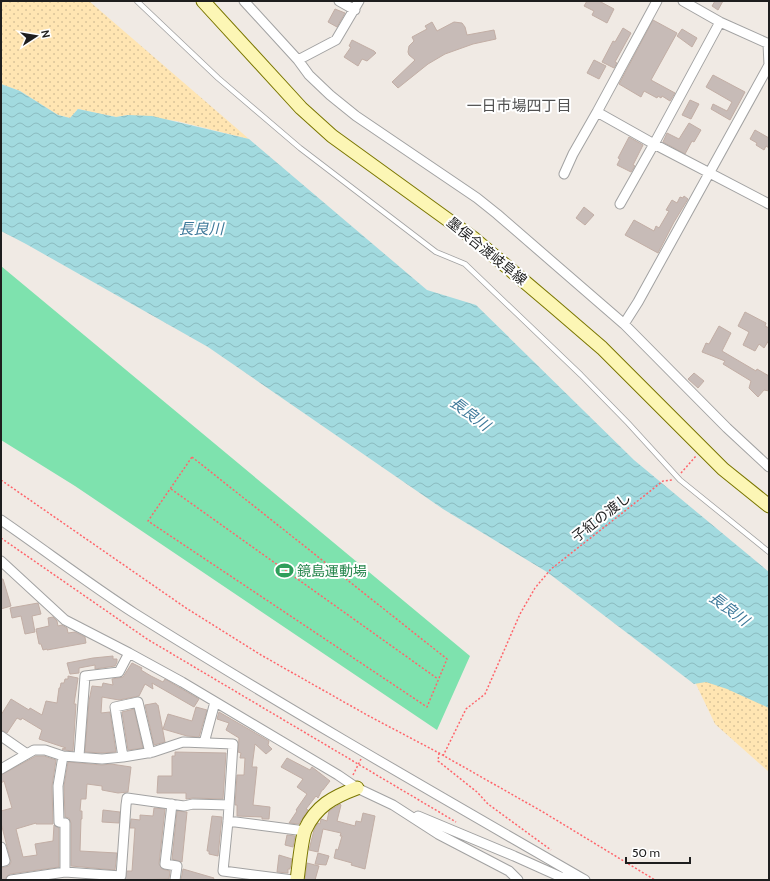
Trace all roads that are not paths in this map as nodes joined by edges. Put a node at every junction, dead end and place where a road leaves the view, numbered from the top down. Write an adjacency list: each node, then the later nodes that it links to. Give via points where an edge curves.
1 (136, 1): 22 (lane, via 218,78 300,148 436,252 466,264 623,417 676,476)
2 (203, 1): 20 (main road, 墨俣合渡岐阜線, via 306,113 332,136 473,238 602,348 723,469)
3 (244, 1): 11 (street)
4 (339, 1): 8 (street)
5 (359, 1): 8 (street)
6 (657, 1): 12 (street)
7 (683, 1): 9 (street)
8 (355, 10): 11 (street, via 336,40)
9 (720, 22): 10 (street); 13 (street)
10 (769, 44): 14 (street, via 769,65)
11 (298, 60): 18 (street, via 309,75 330,95 356,116 492,210)
12 (597, 112): 13 (street); 15 (street)
13 (654, 144): 14 (street); 16 (street)
14 (708, 173): 17 (street); 18 (street)
15 (564, 174)
16 (620, 204)
17 (769, 204)
18 (624, 324): 19 (street)
19 (769, 467)
20 (769, 506)
21 (1, 520): 44 (street, via 133,612 220,666)
22 (769, 552)
23 (2, 563): 24 (street, via 65,620)
24 (129, 653): 25 (street); 31 (street, via 119,672 85,676)
25 (215, 702): 27 (street); 34 (street)
26 (1, 736): 29 (street)
27 (204, 743): 28 (street, via 183,742); 36 (street, via 233,744)
28 (150, 753): 32 (street); 32 (street, via 138,702 115,707)
29 (27, 754): 30 (street, via 34,750 45,750); 33 (street)
30 (63, 756): 31 (street); 42 (street, via 58,786 59,822 66,823)
31 (79, 756): 32 (street)
32 (123, 758)
33 (1, 769)
34 (353, 785): 37 (street); 39 (main road, via 326,802)
35 (172, 804): 36 (street); 43 (street, via 128,798); 46 (street, via 166,864 177,866)
36 (229, 805): 38 (street)
37 (393, 806): 44 (street, via 561,877); 49 (street, via 438,834 510,871)
38 (228, 821): 39 (street); 47 (street, via 223,871)
39 (305, 831): 48 (main road)
40 (1, 847): 41 (street, via 5,861)
41 (1, 862)
42 (65, 872): 43 (street); 45 (street)
43 (121, 878)
44 (584, 879)
45 (11, 880)
46 (175, 880)
47 (293, 880)
48 (297, 880)
49 (518, 880)

